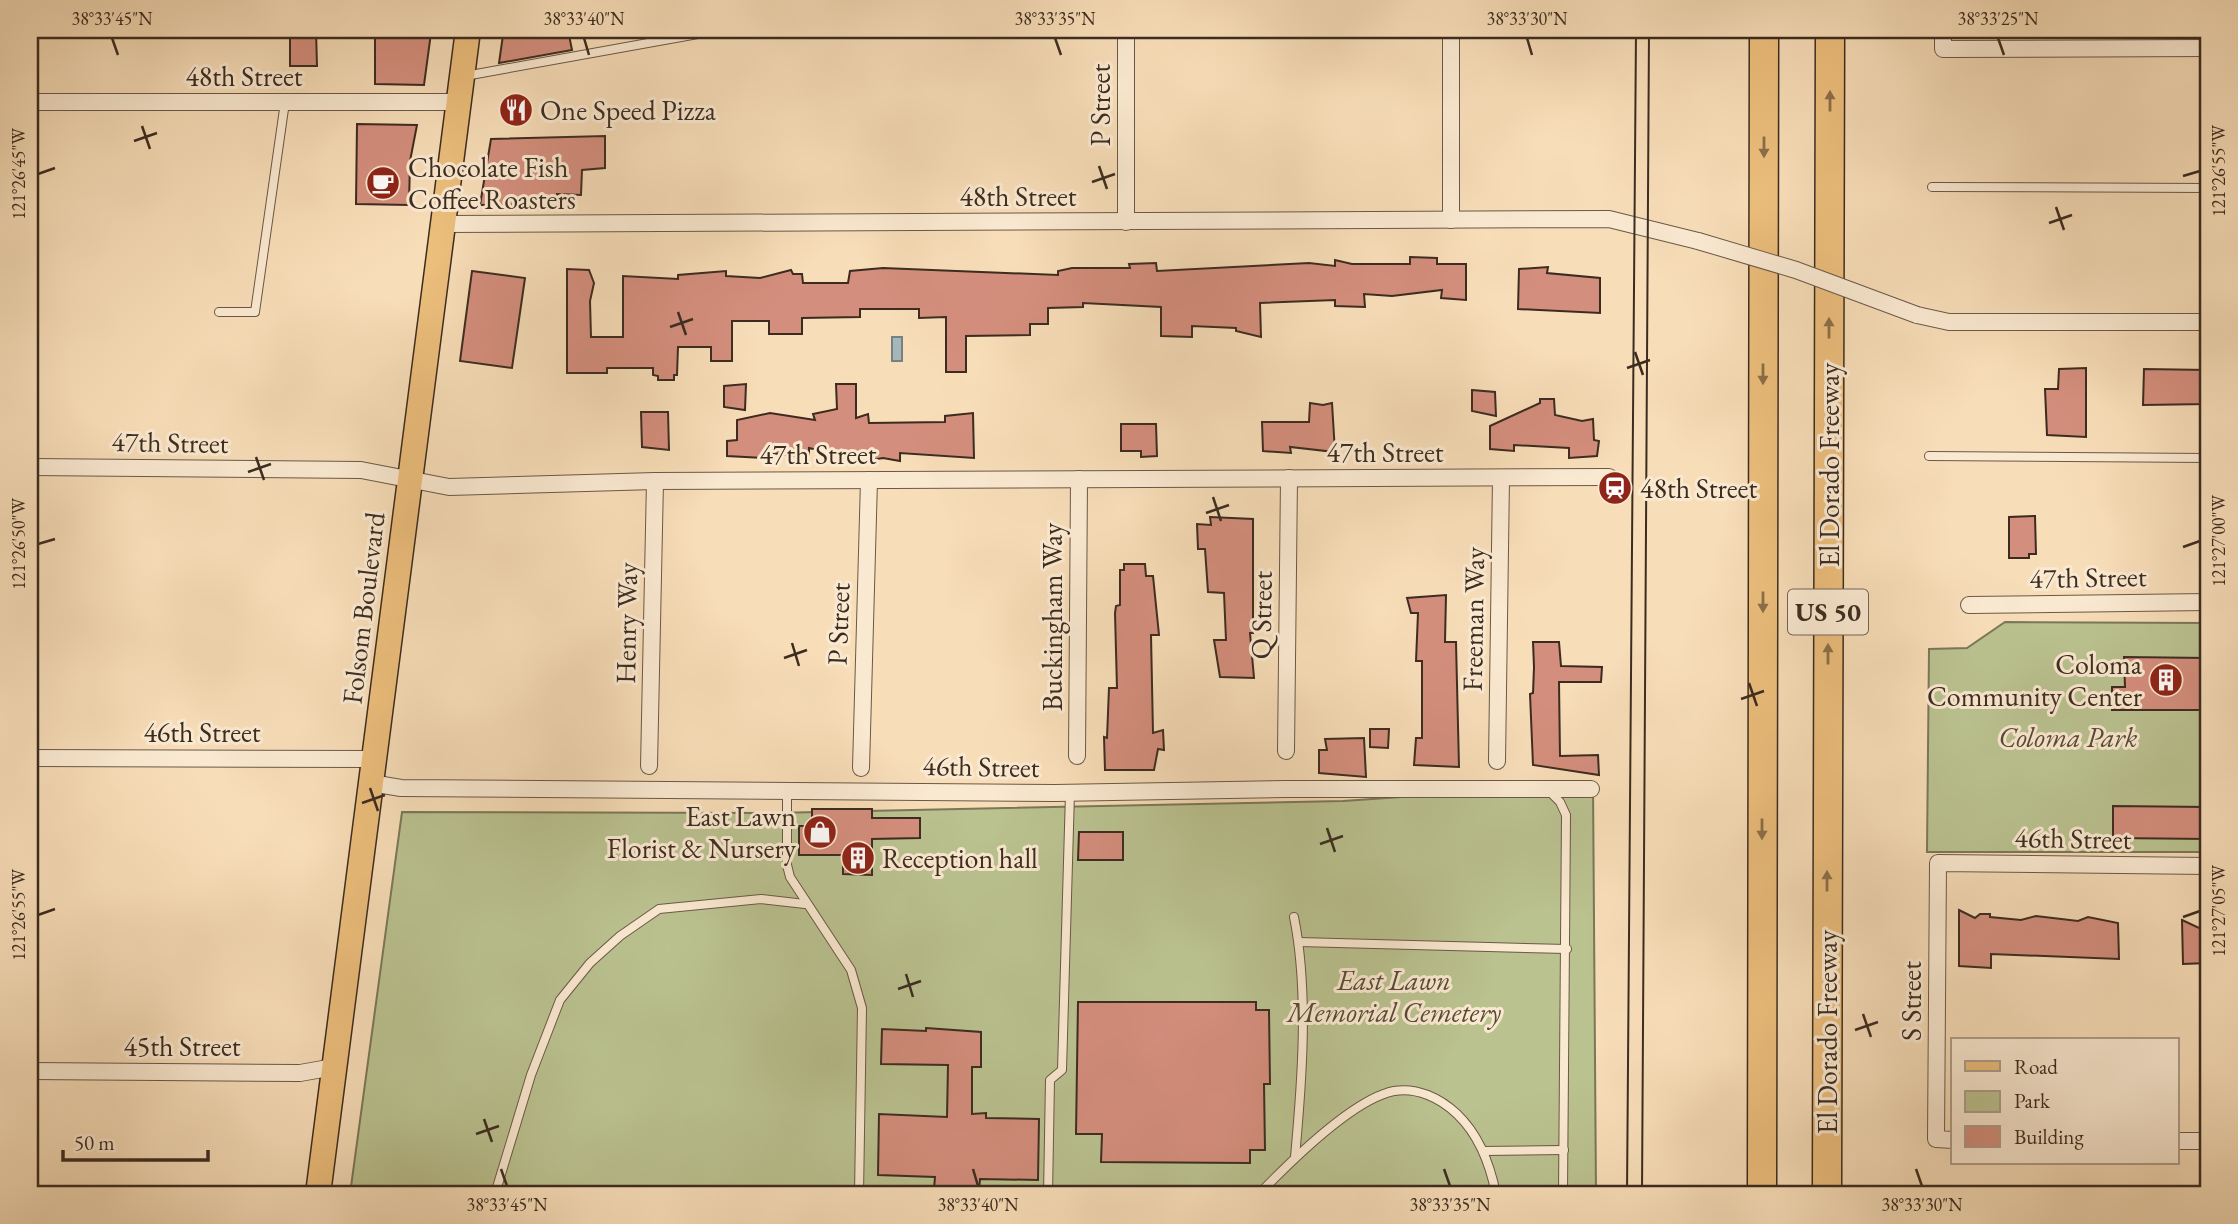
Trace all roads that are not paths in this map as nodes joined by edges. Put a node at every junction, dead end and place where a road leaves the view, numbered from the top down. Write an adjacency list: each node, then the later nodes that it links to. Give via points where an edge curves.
1 (468, 30): 9 (main road, Folsom Boulevard)
2 (720, 30): 9 (lane)
3 (1126, 30): 16 (street, P Street)
4 (1451, 30): 15 (street)
5 (1764, 30): 64 (highway, US 50, one-way to 64)
6 (1830, 30): 65 (highway, El Dorado Freeway / US 50, one-way to 6)
7 (1943, 30): 8 (street, via 1943,49)
8 (2208, 48)
9 (462, 76): 12 (main road, Folsom Boulevard)
10 (30, 102): 11 (street, 48th Street)
11 (285, 102): 12 (street, 48th Street); 18 (lane, via 255,312)
12 (458, 102): 17 (main road, Folsom Boulevard)
13 (1932, 187): 14 (lane)
14 (2208, 188)
15 (1451, 220): 16 (street, 48th Street); 19 (street, 48th Street, bridge, via 1609,219 1796,270 1917,315 1949,322)
16 (1126, 222): 17 (street, 48th Street)
17 (443, 225): 24 (main road, Folsom Boulevard)
18 (219, 312)
19 (2208, 322)
20 (1928, 456): 21 (lane)
21 (2208, 458)
22 (30, 467): 24 (street, 47th Street, via 361,470)
23 (1609, 477): 26 (street, 47th Street)
24 (410, 478): 29 (street, 47th Street, via 449,487); 38 (main road, Folsom Boulevard)
25 (1289, 478): 26 (street, 47th Street); 27 (street, 47th Street); 32 (street, Q Street)
26 (1501, 478): 35 (street, Freeman Way)
27 (1079, 479): 28 (street, 47th Street); 33 (street, Buckingham Way)
28 (869, 480): 29 (street, 47th Street); 37 (street, P Street)
29 (655, 481): 36 (street, Henry Way)
30 (2208, 602): 31 (street, 47th Street)
31 (1969, 604)
32 (1286, 751)
33 (1077, 755)
34 (30, 758): 38 (street, 46th Street)
35 (1497, 761)
36 (649, 766)
37 (861, 768)
38 (372, 771): 40 (street, 46th Street, via 401,789); 49 (main road, Folsom Boulevard)
39 (1591, 789): 41 (street, 46th Street)
40 (787, 790): 42 (street, 46th Street); 45 (lane, via 787,865)
41 (1549, 792): 42 (street, 46th Street, via 1285,789); 48 (lane, via 1566,816)
42 (1070, 793): 60 (lane, via 1062,1069 1050,1080)
43 (1938, 863): 44 (street, 46th Street); 51 (street, S Street, via 1936,1139)
44 (2208, 866)
45 (805, 904): 58 (lane, via 761,899 659,909 590,962 560,1000 531,1075); 59 (lane, via 851,970 862,1008)
46 (1294, 917): 47 (lane)
47 (1299, 942): 48 (lane); 56 (lane, via 1302,1056)
48 (1567, 949): 54 (lane)
49 (334, 1067): 50 (street, 45th Street, via 300,1073); 57 (main road, Folsom Boulevard)
50 (30, 1071)
51 (1951, 1139)
52 (2178, 1141): 53 (street)
53 (2208, 1141)
54 (1564, 1150): 55 (lane); 63 (lane)
55 (1483, 1151): 56 (lane, via 1450,1107 1423,1093 1397,1090 1362,1107); 62 (lane)
56 (1295, 1157): 61 (lane)
57 (318, 1194)
58 (495, 1194)
59 (859, 1194)
60 (1048, 1194)
61 (1259, 1194)
62 (1496, 1194)
63 (1563, 1194)
64 (1762, 1194)
65 (1826, 1194)

